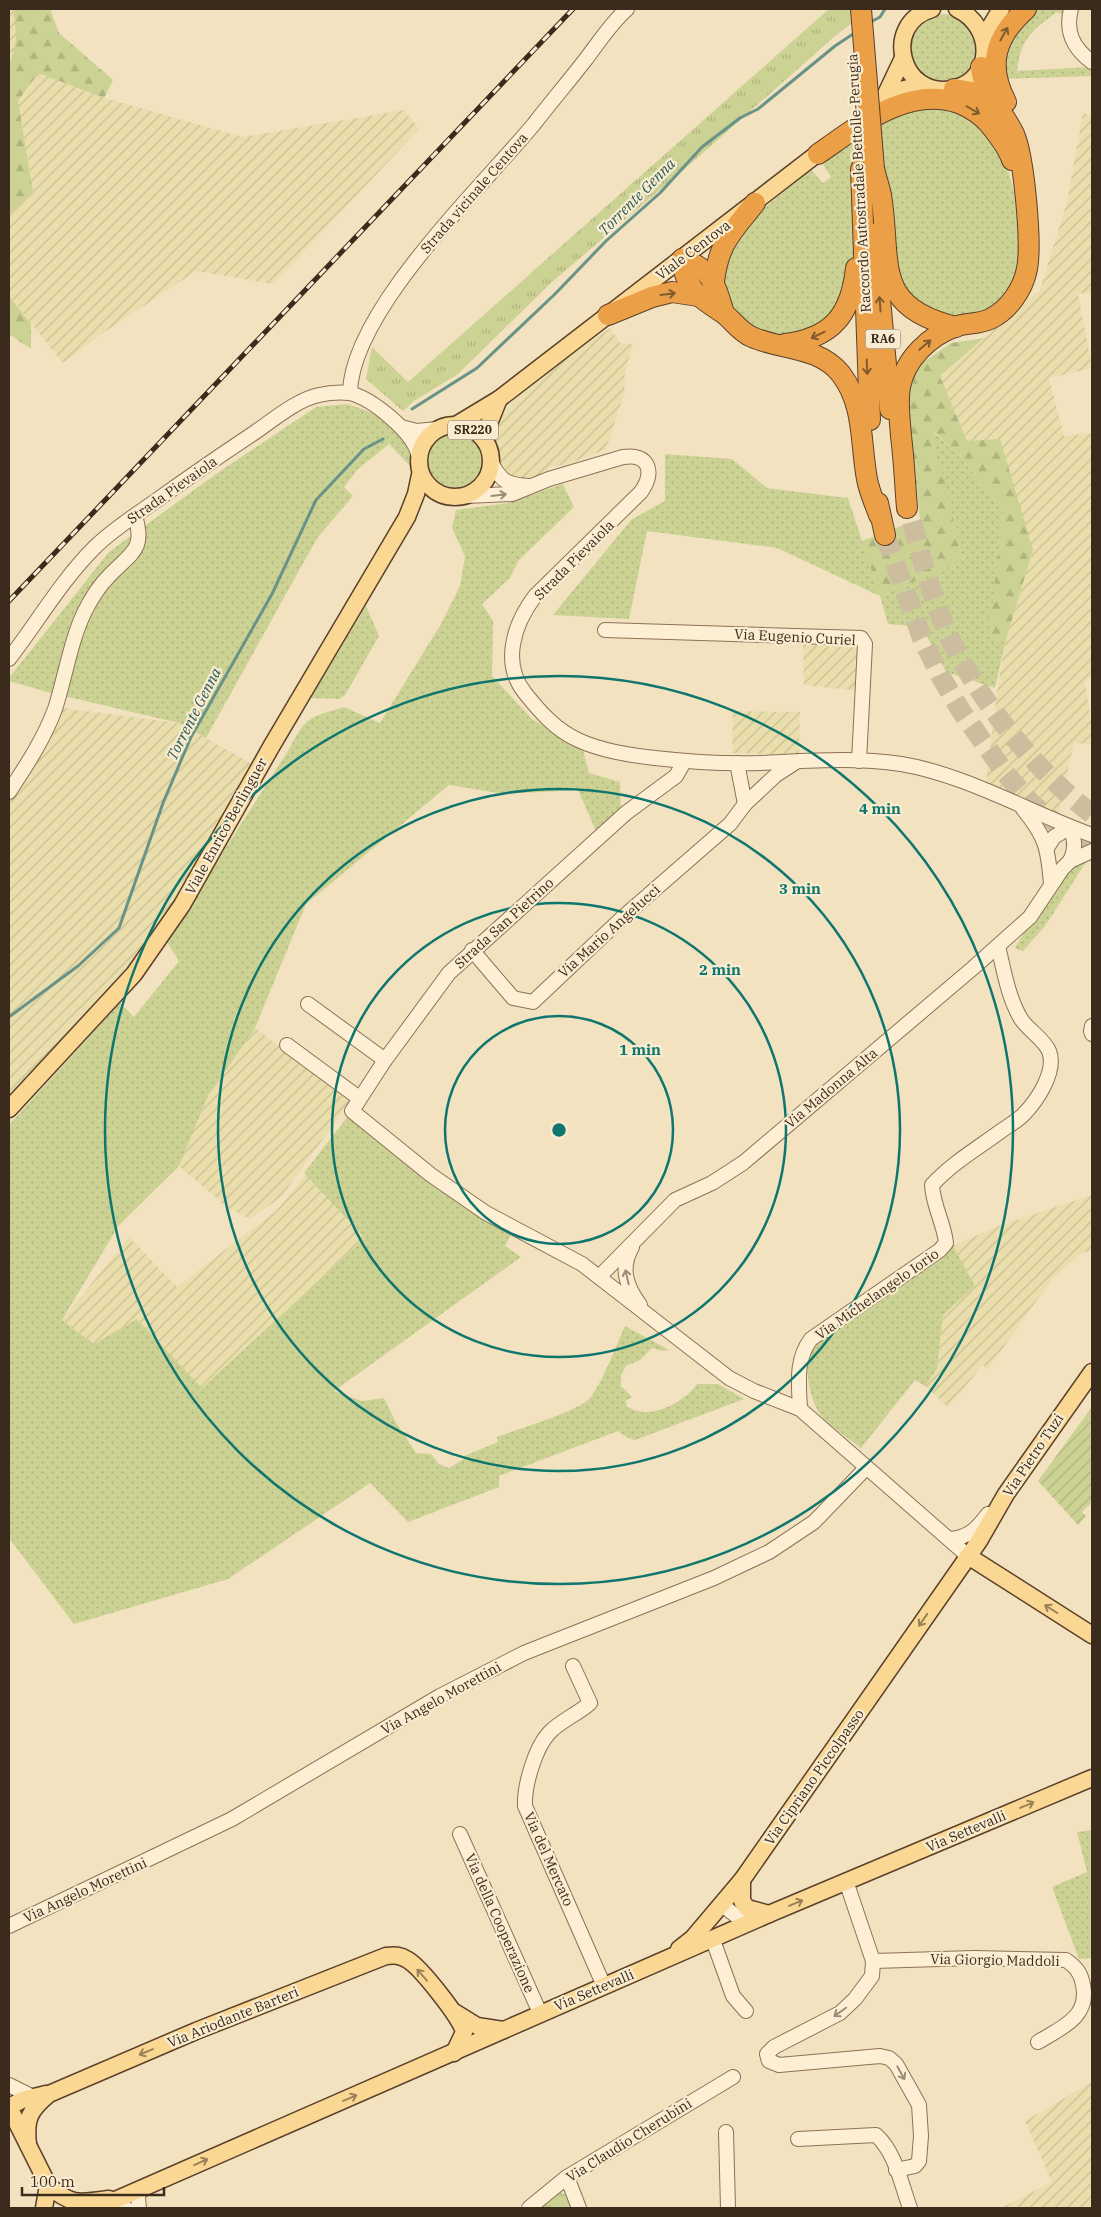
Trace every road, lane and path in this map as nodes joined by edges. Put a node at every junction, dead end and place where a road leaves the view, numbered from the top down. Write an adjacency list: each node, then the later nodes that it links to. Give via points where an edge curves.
1 (627, 9): 31 (street, Strada vicinale Centova, via 409,269 370,329 350,381)
2 (851, 9): 21 (highway, Raccordo Autostradale Bettolle-Perugia / RA6)
3 (862, 9): 21 (highway, RA6, bridge)
4 (910, 9): 11 (street)
5 (932, 9): 11 (main road, via 915,18)
6 (984, 9): 10 (main road)
7 (1001, 9): 12 (main road)
8 (1026, 9): 22 (highway, one-way to 8, via 1024,147 1014,115 1001,92 995,68 1002,35)
9 (1071, 9): 14 (street, via 1068,30 1072,42)
10 (961, 11): 12 (main road, via 980,28)
11 (907, 28): 13 (main road, via 903,38)
12 (984, 37): 15 (main road)
13 (903, 58): 16 (main road, via 912,74); 18 (main road)
14 (1092, 62)
15 (981, 67): 17 (main road, via 970,80); 19 (highway, via 985,88)
16 (925, 86): 17 (main road); 18 (main road, via 904,88)
17 (954, 89): 19 (highway, via 972,92)
18 (884, 98): 20 (main road, Viale Centova)
19 (1003, 115): 22 (highway, via 1015,137)
20 (818, 154): 22 (highway, one-way to 22, via 886,110 920,99 950,100 978,112 1000,138 1011,157); 23 (main road, Viale Centova)
21 (866, 172): 29 (highway, via 881,195 886,261 900,296 922,316); 29 (highway, RA6, via 895,451 910,515 898,399 900,386 904,371 916,353); 30 (highway, one-way to 30, via 858,203 855,280 848,304 830,329 800,342); 43 (highway, Raccordo Autostradale Bettolle-Perugia / RA6, one-way to 43, via 868,401)
22 (1025, 197): 29 (highway, via 1029,251 1024,282 1006,307 991,319)
23 (754, 204): 24 (main road, Viale Centova); 25 (highway, via 726,240 716,261)
24 (682, 259): 25 (highway, via 696,263); 26 (highway, via 686,280); 28 (main road, Viale Centova)
25 (714, 282): 27 (highway)
26 (698, 296): 27 (highway); 28 (highway, one-way to 26, via 672,292)
27 (724, 313): 30 (highway, via 736,327 750,336)
28 (608, 315): 32 (main road, Viale Centova)
29 (956, 327)
30 (778, 345): 43 (highway, via 815,355 839,372 850,386 861,423 867,480)
31 (350, 393): 34 (street, via 368,401); 44 (street, Strada Pievaiola, via 317,395 301,402)
32 (499, 399): 33 (main road, Viale Centova); 36 (main road, via 488,426)
33 (456, 424): 35 (main road, SR220); 36 (main road, SR220, via 476,431)
34 (401, 427): 35 (street, SR220, via 417,431); 37 (street, via 411,437)
35 (437, 429): 37 (main road, SR220, via 422,444)
36 (486, 442): 38 (main road, SR220)
37 (418, 454): 39 (main road)
38 (491, 462): 40 (street, SR220, via 501,480); 41 (main road, via 484,483)
39 (420, 475): 42 (main road, via 433,491); 45 (main road, Viale Enrico Berlinguer)
40 (531, 486): 41 (street, SR220, one-way to 40, via 512,494); 50 (street, Strada Pievaiola / SR220, via 633,455 648,467 648,483 641,492 562,568 525,609 516,628 512,670 520,688 537,709 556,727 578,740 630,755)
41 (466, 496): 42 (main road, SR220)
42 (446, 497): 45 (main road, via 422,506)
43 (879, 515): 46 (highway, Raccordo Autostradale Bettolle-Perugia / RA6)
44 (135, 516): 48 (street, Strada Pievaiola, via 89,554); 55 (street, via 140,531 139,541 127,559 108,576 85,611 55,707 34,753)
45 (407, 517): 72 (main road, Viale Enrico Berlinguer, via 182,905 134,974)
46 (885, 535)
47 (606, 630): 49 (street, Via Eugenio Curiel, via 861,638 864,644)
48 (9, 659)
49 (859, 761): 51 (street, SR220); 57 (street, SR220, via 927,770)
50 (684, 762): 52 (street, SR220); 65 (street, Strada San Pietrino, via 676,776 626,813)
51 (796, 762): 53 (street, SR220); 54 (street, Via Mario Angelucci)
52 (737, 763): 53 (street, SR220); 56 (street)
53 (760, 763): 54 (street, via 767,777)
54 (765, 785): 56 (street, Via Mario Angelucci)
55 (9, 792)
56 (745, 804): 65 (street, Via Mario Angelucci, via 730,824 622,918 533,1002 513,998)
57 (1020, 806): 58 (street, SR220); 60 (street, via 1042,834)
58 (1070, 827): 59 (street, SR220); 60 (street, via 1054,837); 62 (street, via 1075,850)
59 (1092, 835)
60 (1047, 848): 63 (street)
61 (1092, 851): 62 (street, Via Madonna Alta)
62 (1070, 861): 63 (street, Via Madonna Alta)
63 (1051, 884): 64 (street, Via Madonna Alta, via 1030,916)
64 (998, 946): 73 (street, Via Madonna Alta, via 743,1163 712,1183 674,1200); 78 (street, Via Michelangelo Iorio, via 1010,997 1021,1019 1049,1050 1051,1064 1048,1076 1023,1116 963,1158 932,1185 932,1198 946,1238 940,1250 811,1340 805,1348 800,1359)
65 (472, 950): 70 (street, Strada San Pietrino, via 449,973)
66 (308, 1004): 70 (street)
67 (1092, 1026): 68 (street)
68 (1092, 1034)
69 (286, 1045): 71 (street)
70 (385, 1060): 71 (street, Strada San Pietrino)
71 (359, 1098): 74 (street, Strada San Pietrino, via 352,1111 431,1175 486,1213 577,1261)
72 (9, 1109)
73 (635, 1240): 74 (street, Via Madonna Alta); 75 (street, one-way to 73, via 633,1296 624,1272)
74 (599, 1277): 75 (street)
75 (645, 1312): 78 (street, via 729,1378)
76 (1092, 1372): 80 (main road, Via Pietro Tuzi)
77 (1092, 1389): 81 (main road, Via Pietro Tuzi)
78 (800, 1409): 79 (street)
79 (866, 1468): 82 (street); 95 (street, Via Angelo Morettini, via 814,1522 769,1552 714,1578 524,1653 440,1696 232,1819)
80 (1006, 1494): 81 (main road, Via Pietro Tuzi); 82 (street, via 967,1536)
81 (984, 1538): 83 (main road, Via Pietro Tuzi); 84 (main road, via 984,1555)
82 (949, 1539): 83 (street)
83 (968, 1556): 84 (main road, Via Cipriano Piccolpasso); 85 (main road, Via Cipriano Piccolpasso)
84 (996, 1574): 85 (main road, Via Cipriano Piccolpasso, via 971,1568); 86 (main road, Via Cipriano Piccolpasso, one-way to 84)
85 (951, 1581): 90 (main road, Via Cipriano Piccolpasso, one-way to 90)
86 (1092, 1635)
87 (573, 1666): 98 (street, Via del Mercato, via 590,1702 549,1733 524,1792 525,1806)
88 (1092, 1778): 91 (main road, Via Settevalli, one-way to 88)
89 (460, 1834): 101 (street, Via della Cooperazione)
90 (742, 1880): 92 (main road, Via Cipriano Piccolpasso); 93 (main road, via 742,1901 747,1908)
91 (846, 1881): 93 (main road, Via Settevalli, one-way to 91); 97 (street)
92 (721, 1904): 94 (street); 96 (main road, Via Cipriano Piccolpasso)
93 (769, 1914): 94 (main road, Via Settevalli)
94 (752, 1922): 96 (main road, Via Settevalli)
95 (9, 1926)
96 (707, 1937): 98 (main road, Via Settevalli); 99 (street, via 734,1996)
97 (873, 1961): 103 (street, Via Giorgio Maddoli, via 1066,1960 1082,1976 1083,2007 1076,2018); 112 (street, one-way to 112, via 872,1976 840,2013 774,2047 767,2054 769,2061 779,2065 880,2056 896,2064 919,2105 921,2136 919,2161 915,2166)
98 (604, 1986): 101 (main road, Via Settevalli)
99 (746, 2011)
100 (454, 2012): 102 (main road, via 477,2026); 104 (main road, via 464,2032); 107 (main road, Via Ariodante Barteri, one-way to 107, via 410,1960 398,1955 386,1956)
101 (540, 2013): 102 (main road, Via Settevalli)
102 (503, 2030): 104 (main road, Via Settevalli)
103 (1038, 2042)
104 (454, 2053): 115 (main road, Via Settevalli, one-way to 104)
105 (733, 2077): 113 (street, Via Claudio Cherubini)
106 (9, 2086): 107 (street)
107 (41, 2096): 108 (main road); 111 (main road, Via Ariodante Barteri, via 29,2115 26,2129)
108 (9, 2106): 111 (main road)
109 (726, 2132): 122 (street)
110 (798, 2139): 112 (street, via 876,2135 886,2144)
111 (28, 2144): 114 (main road)
112 (896, 2170): 123 (street)
113 (568, 2178): 120 (street, Via Claudio Cherubini); 121 (street)
114 (48, 2185): 116 (main road, via 58,2194 80,2203); 118 (main road)
115 (140, 2189): 116 (main road, Via Settevalli); 119 (street)
116 (125, 2202): 117 (main road, Via Settevalli)
117 (102, 2206)
118 (44, 2208)
119 (139, 2208)
120 (529, 2208)
121 (579, 2208)
122 (728, 2208)
123 (910, 2208)

